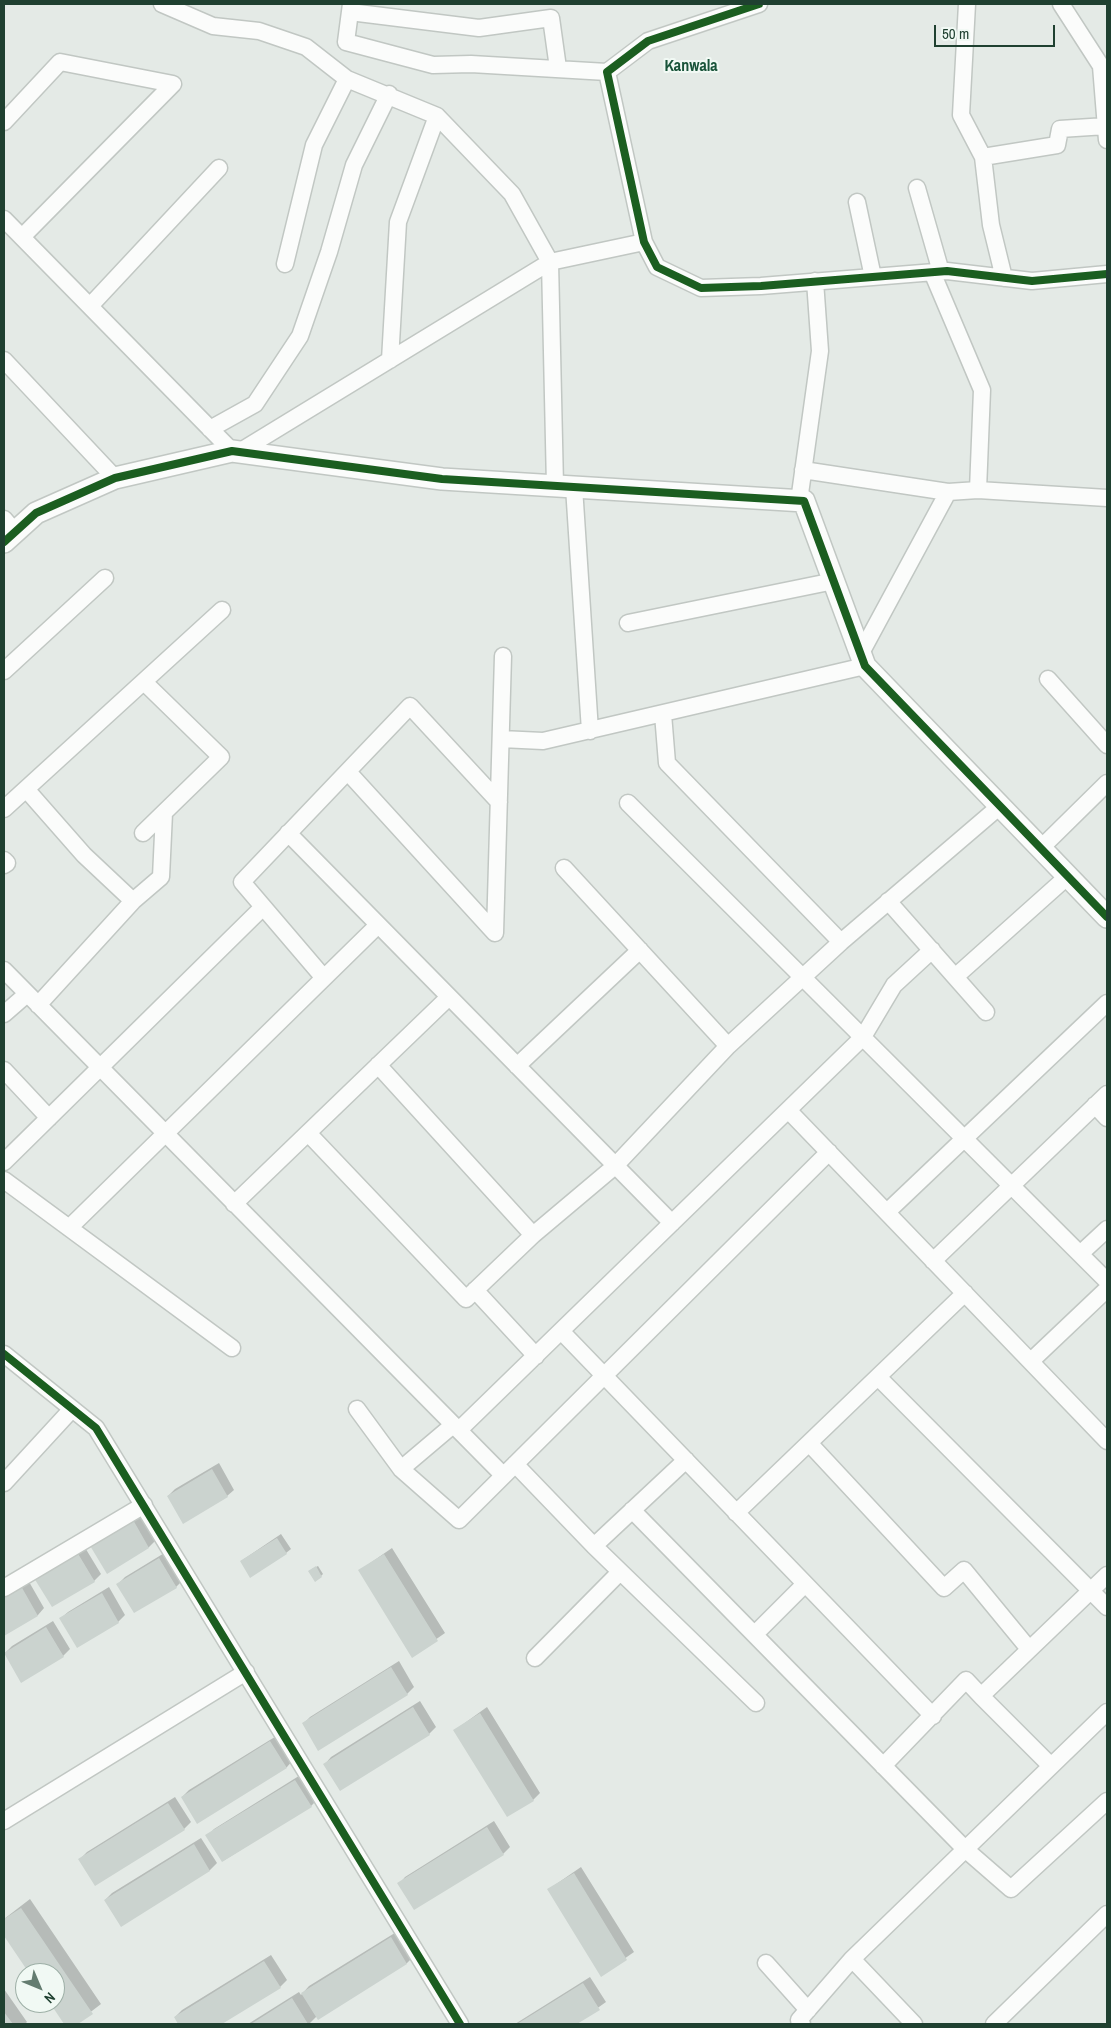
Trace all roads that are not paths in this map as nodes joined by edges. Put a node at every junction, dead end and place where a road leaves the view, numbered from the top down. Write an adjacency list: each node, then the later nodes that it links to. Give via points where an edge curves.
1 (162, 4): 8 (street, via 213,26 259,31 306,47)
2 (759, 4): 7 (street, via 648,41)
3 (967, 4): 13 (street, via 960,116)
4 (1061, 4): 12 (street, via 1101,66)
5 (350, 8): 6 (street, via 346,42 433,65); 6 (street, via 479,28 551,18)
6 (558, 68): 7 (street)
7 (607, 72): 19 (street)
8 (347, 79): 9 (street); 21 (street, via 314,145)
9 (389, 94): 10 (street); 30 (street, via 354,165 300,336 255,404)
10 (437, 116): 20 (street, via 512,194); 29 (street, via 398,222)
11 (4, 122): 18 (street, via 60,62 173,84)
12 (1107, 133): 13 (street, via 1060,129 1057,145)
13 (983, 157): 25 (street, via 991,225)
14 (219, 168): 27 (street)
15 (917, 188): 22 (street)
16 (857, 202): 24 (street)
17 (4, 219): 18 (street)
18 (22, 237): 27 (street)
19 (644, 242): 20 (street); 26 (street, via 657,267 701,288)
20 (550, 262): 29 (street); 34 (street)
21 (285, 264)
22 (936, 272): 24 (street); 25 (street); 35 (street, via 982,390)
23 (1107, 274): 25 (street, via 1032,281)
24 (873, 277): 26 (street)
25 (1004, 278)
26 (815, 281): 32 (street, via 820,351)
27 (90, 306): 30 (street)
28 (4, 360): 33 (street)
29 (390, 360): 31 (street)
30 (210, 429): 31 (street)
31 (236, 452): 33 (street); 34 (street, via 442,479)
32 (803, 470): 36 (street); 38 (street)
33 (115, 478): 39 (street, via 36,513)
34 (564, 486): 38 (street); 50 (street)
35 (978, 490): 36 (street); 37 (street)
36 (948, 492): 45 (street)
37 (1107, 498)
38 (799, 501): 41 (street, via 804,501)
39 (8, 531)
40 (105, 578): 46 (street)
41 (834, 581): 43 (street); 45 (street)
42 (222, 610): 48 (street)
43 (628, 623)
44 (504, 656): 51 (street)
45 (863, 660): 49 (street); 58 (street)
46 (4, 671)
47 (1048, 679): 52 (street)
48 (144, 682): 55 (street); 60 (street, via 221,757)
49 (663, 714): 50 (street); 73 (street, via 667,763)
50 (590, 731): 51 (street, via 543,741)
51 (501, 739): 56 (street)
52 (1107, 745)
53 (348, 772): 56 (street, via 410,706); 56 (street, via 495,932); 62 (street)
54 (1107, 783): 63 (street)
55 (26, 789): 59 (street); 68 (street, via 84,855)
56 (499, 802)
57 (628, 803): 79 (street)
58 (1000, 806): 63 (street); 69 (street)
59 (4, 809)
60 (164, 813): 61 (street); 68 (street, via 161,877)
61 (142, 833)
62 (288, 834): 70 (street, via 242,882); 72 (street)
63 (1041, 848): 67 (street)
64 (4, 860): 65 (street, via 7,863)
65 (4, 865)
66 (564, 868): 74 (street)
67 (1068, 876): 71 (street); 77 (street)
68 (133, 901): 81 (street)
69 (888, 901): 73 (street); 75 (street)
70 (263, 907): 78 (street); 89 (street)
71 (1107, 917)
72 (378, 925): 78 (street); 80 (street)
73 (841, 942): 79 (street)
74 (640, 950): 86 (street); 88 (street)
75 (932, 950): 77 (street); 85 (street, via 894,985)
76 (4, 970): 81 (street)
77 (955, 977): 83 (street)
78 (324, 978): 96 (street)
79 (802, 978): 85 (street); 86 (street)
80 (449, 997): 87 (street); 88 (street)
81 (32, 1000): 84 (street); 89 (street)
82 (1107, 1003): 98 (street)
83 (986, 1012)
84 (4, 1014)
85 (863, 1037): 93 (street); 98 (street)
86 (728, 1046): 101 (street)
87 (378, 1065): 97 (street); 109 (street)
88 (517, 1066): 101 (street)
89 (101, 1069): 94 (street); 96 (street)
90 (4, 1070): 94 (street)
91 (1107, 1094): 92 (street)
92 (1095, 1105): 95 (street); 103 (street)
93 (788, 1110): 99 (street); 106 (street)
94 (49, 1118): 100 (street)
95 (1107, 1118)
96 (164, 1133): 104 (street); 107 (street)
97 (308, 1133): 104 (street); 114 (street, via 466,1299)
98 (964, 1139): 103 (street); 105 (street)
99 (829, 1152): 105 (street); 121 (street)
100 (4, 1162)
101 (616, 1166): 106 (street); 109 (street)
102 (4, 1180): 107 (street)
103 (1012, 1186): 110 (street); 111 (street)
104 (234, 1204): 125 (street)
105 (886, 1212): 111 (street)
106 (672, 1224): 116 (street)
107 (69, 1228): 117 (street)
108 (1107, 1229): 110 (street)
109 (533, 1235): 114 (street)
110 (1080, 1254): 112 (street)
111 (933, 1261): 115 (street)
112 (1107, 1281)
113 (1107, 1289): 120 (street)
114 (476, 1290): 119 (street)
115 (965, 1293): 120 (street); 122 (street)
116 (562, 1331): 119 (street); 121 (street)
117 (232, 1348)
118 (4, 1354): 123 (street)
119 (536, 1356): 125 (street)
120 (1031, 1362): 126 (street)
121 (604, 1375): 128 (street); 129 (street)
122 (878, 1376): 127 (street); 141 (street)
123 (72, 1409): 132 (street); 133 (street, via 96,1428)
124 (357, 1409): 130 (street)
125 (456, 1428): 130 (street); 131 (street)
126 (1106, 1438)
127 (809, 1442): 135 (street); 144 (street, via 944,1588 964,1570)
128 (686, 1460): 134 (street); 135 (street)
129 (515, 1464): 131 (street); 136 (street)
130 (401, 1469): 131 (street, via 459,1520)
131 (503, 1476)
132 (4, 1483)
133 (144, 1505): 140 (street); 146 (street)
134 (632, 1510): 136 (street); 143 (street)
135 (736, 1512): 139 (street)
136 (594, 1546): 137 (street)
137 (620, 1572): 145 (street); 148 (street)
138 (1107, 1575): 141 (street)
139 (805, 1584): 143 (street); 150 (street)
140 (4, 1588)
141 (1091, 1590): 142 (street); 144 (street)
142 (1107, 1607)
143 (755, 1634): 151 (street)
144 (1029, 1650): 147 (street)
145 (535, 1658)
146 (246, 1672): 154 (street); 160 (street)
147 (981, 1696): 150 (street, via 966,1680); 152 (street)
148 (756, 1703)
149 (1107, 1712): 152 (street)
150 (933, 1716): 151 (street)
151 (883, 1766): 155 (street)
152 (1051, 1766): 155 (street)
153 (1107, 1801): 155 (street, via 1011,1889)
154 (4, 1821)
155 (965, 1849): 157 (street)
156 (1107, 1914): 162 (street)
157 (852, 1959): 159 (street); 161 (street)
158 (766, 1963): 159 (street)
159 (805, 2017)
160 (460, 2024)
161 (914, 2024)
162 (994, 2024)

